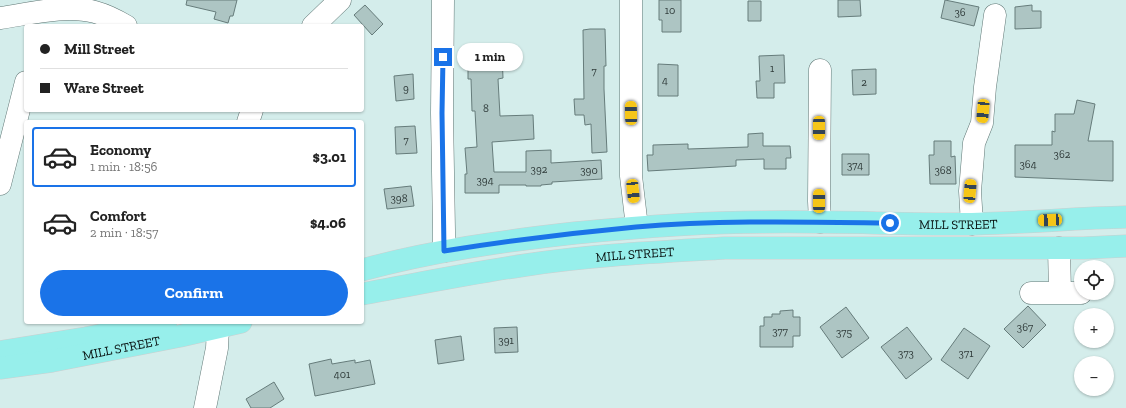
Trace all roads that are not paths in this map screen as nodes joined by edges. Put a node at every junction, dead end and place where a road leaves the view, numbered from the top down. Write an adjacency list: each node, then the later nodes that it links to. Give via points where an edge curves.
1 (340, 0): 8 (street)
2 (444, 0): 18 (street)
3 (630, 0): 15 (street, via 631,176)
4 (995, 15): 14 (street, via 982,123 974,144 970,191)
5 (0, 18): 6 (street)
6 (42, 19): 7 (street, via 78,9 95,12)
7 (122, 24)
8 (316, 24)
9 (820, 70): 13 (street)
10 (24, 90): 11 (street)
11 (0, 184)
12 (1126, 217): 14 (main road, MILL STREET)
13 (820, 222): 14 (main road, MILL STREET); 15 (main road, MILL STREET)
14 (972, 224)
15 (637, 227): 18 (main road, MILL STREET, via 521,239)
16 (1126, 246): 17 (main road, MILL STREET)
17 (1059, 248): 21 (street); 22 (main road, MILL STREET, via 725,248 672,251 527,264)
18 (444, 251): 19 (main road, MILL STREET)
19 (364, 269)
20 (1030, 293): 21 (street)
21 (1071, 293)
22 (364, 294)
23 (156, 324): 25 (main road, MILL STREET)
24 (218, 324): 26 (main road, MILL STREET, via 52,361); 27 (street, via 217,348)
25 (0, 352)
26 (0, 368)
27 (204, 408)

